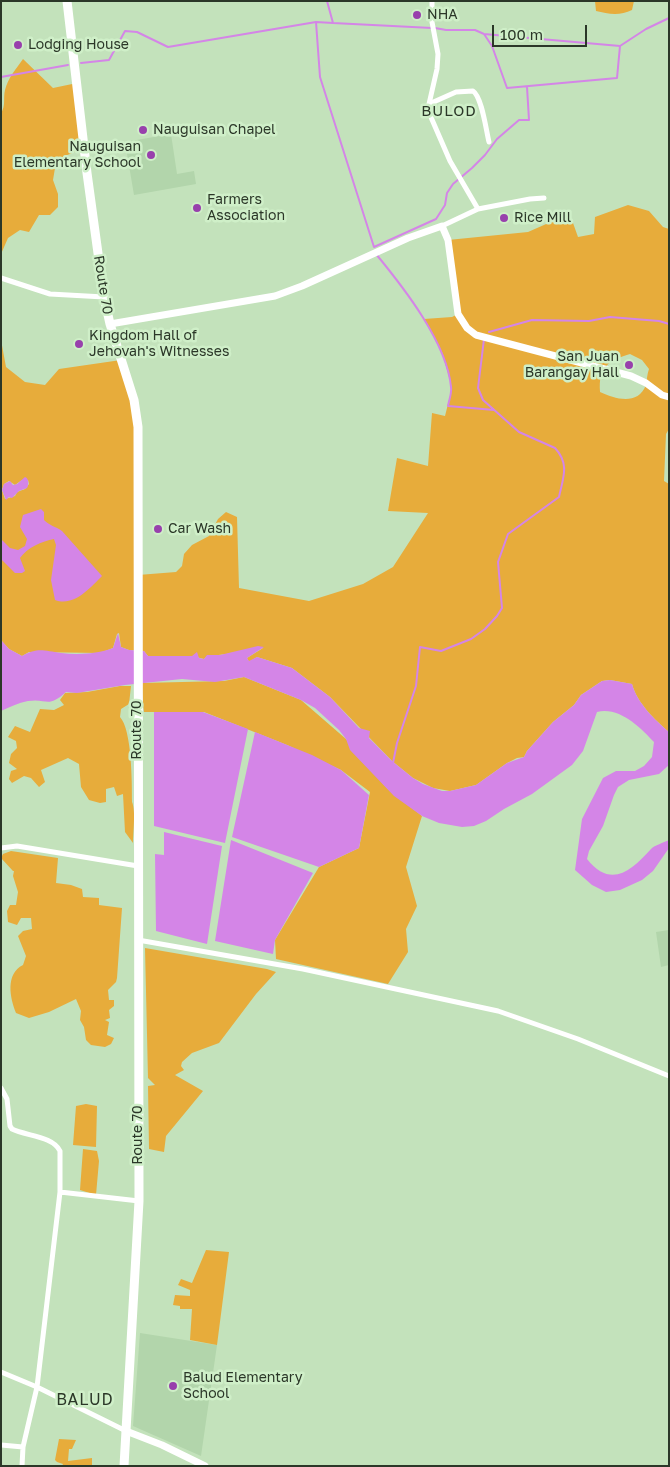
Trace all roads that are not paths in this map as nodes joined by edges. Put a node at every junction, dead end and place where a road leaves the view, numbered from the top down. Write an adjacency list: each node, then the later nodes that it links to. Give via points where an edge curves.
1 (67, 1): 9 (highway, Route 70)
2 (432, 1): 3 (street, via 438,54)
3 (429, 104): 4 (street, via 456,92 473,91 477,94); 6 (street, via 430,115 450,162)
4 (490, 142)
5 (544, 198): 6 (street)
6 (478, 209): 7 (street)
7 (442, 226): 10 (street, via 275,296); 11 (street, via 448,240 458,314 476,336 631,376)
8 (1, 278): 9 (street, via 50,294)
9 (104, 297): 10 (highway, Route 70)
10 (110, 324): 13 (highway, Route 70, via 134,400 138,427)
11 (669, 397)
12 (1, 848): 13 (street, via 18,846)
13 (138, 866): 14 (highway, Route 70)
14 (137, 940): 15 (street, via 303,969 498,1011); 18 (highway, Route 70)
15 (669, 1076)
16 (1, 1088): 17 (street, via 7,1100 12,1129 58,1146)
17 (60, 1192): 18 (street); 20 (street)
18 (139, 1202): 21 (highway, Route 70)
19 (1, 1372): 20 (street)
20 (37, 1387): 21 (street); 23 (street)
21 (126, 1431): 25 (highway, Route 70); 26 (street)
22 (1, 1446): 23 (street)
23 (23, 1447): 24 (street)
24 (22, 1466)
25 (124, 1466)
26 (205, 1466)

